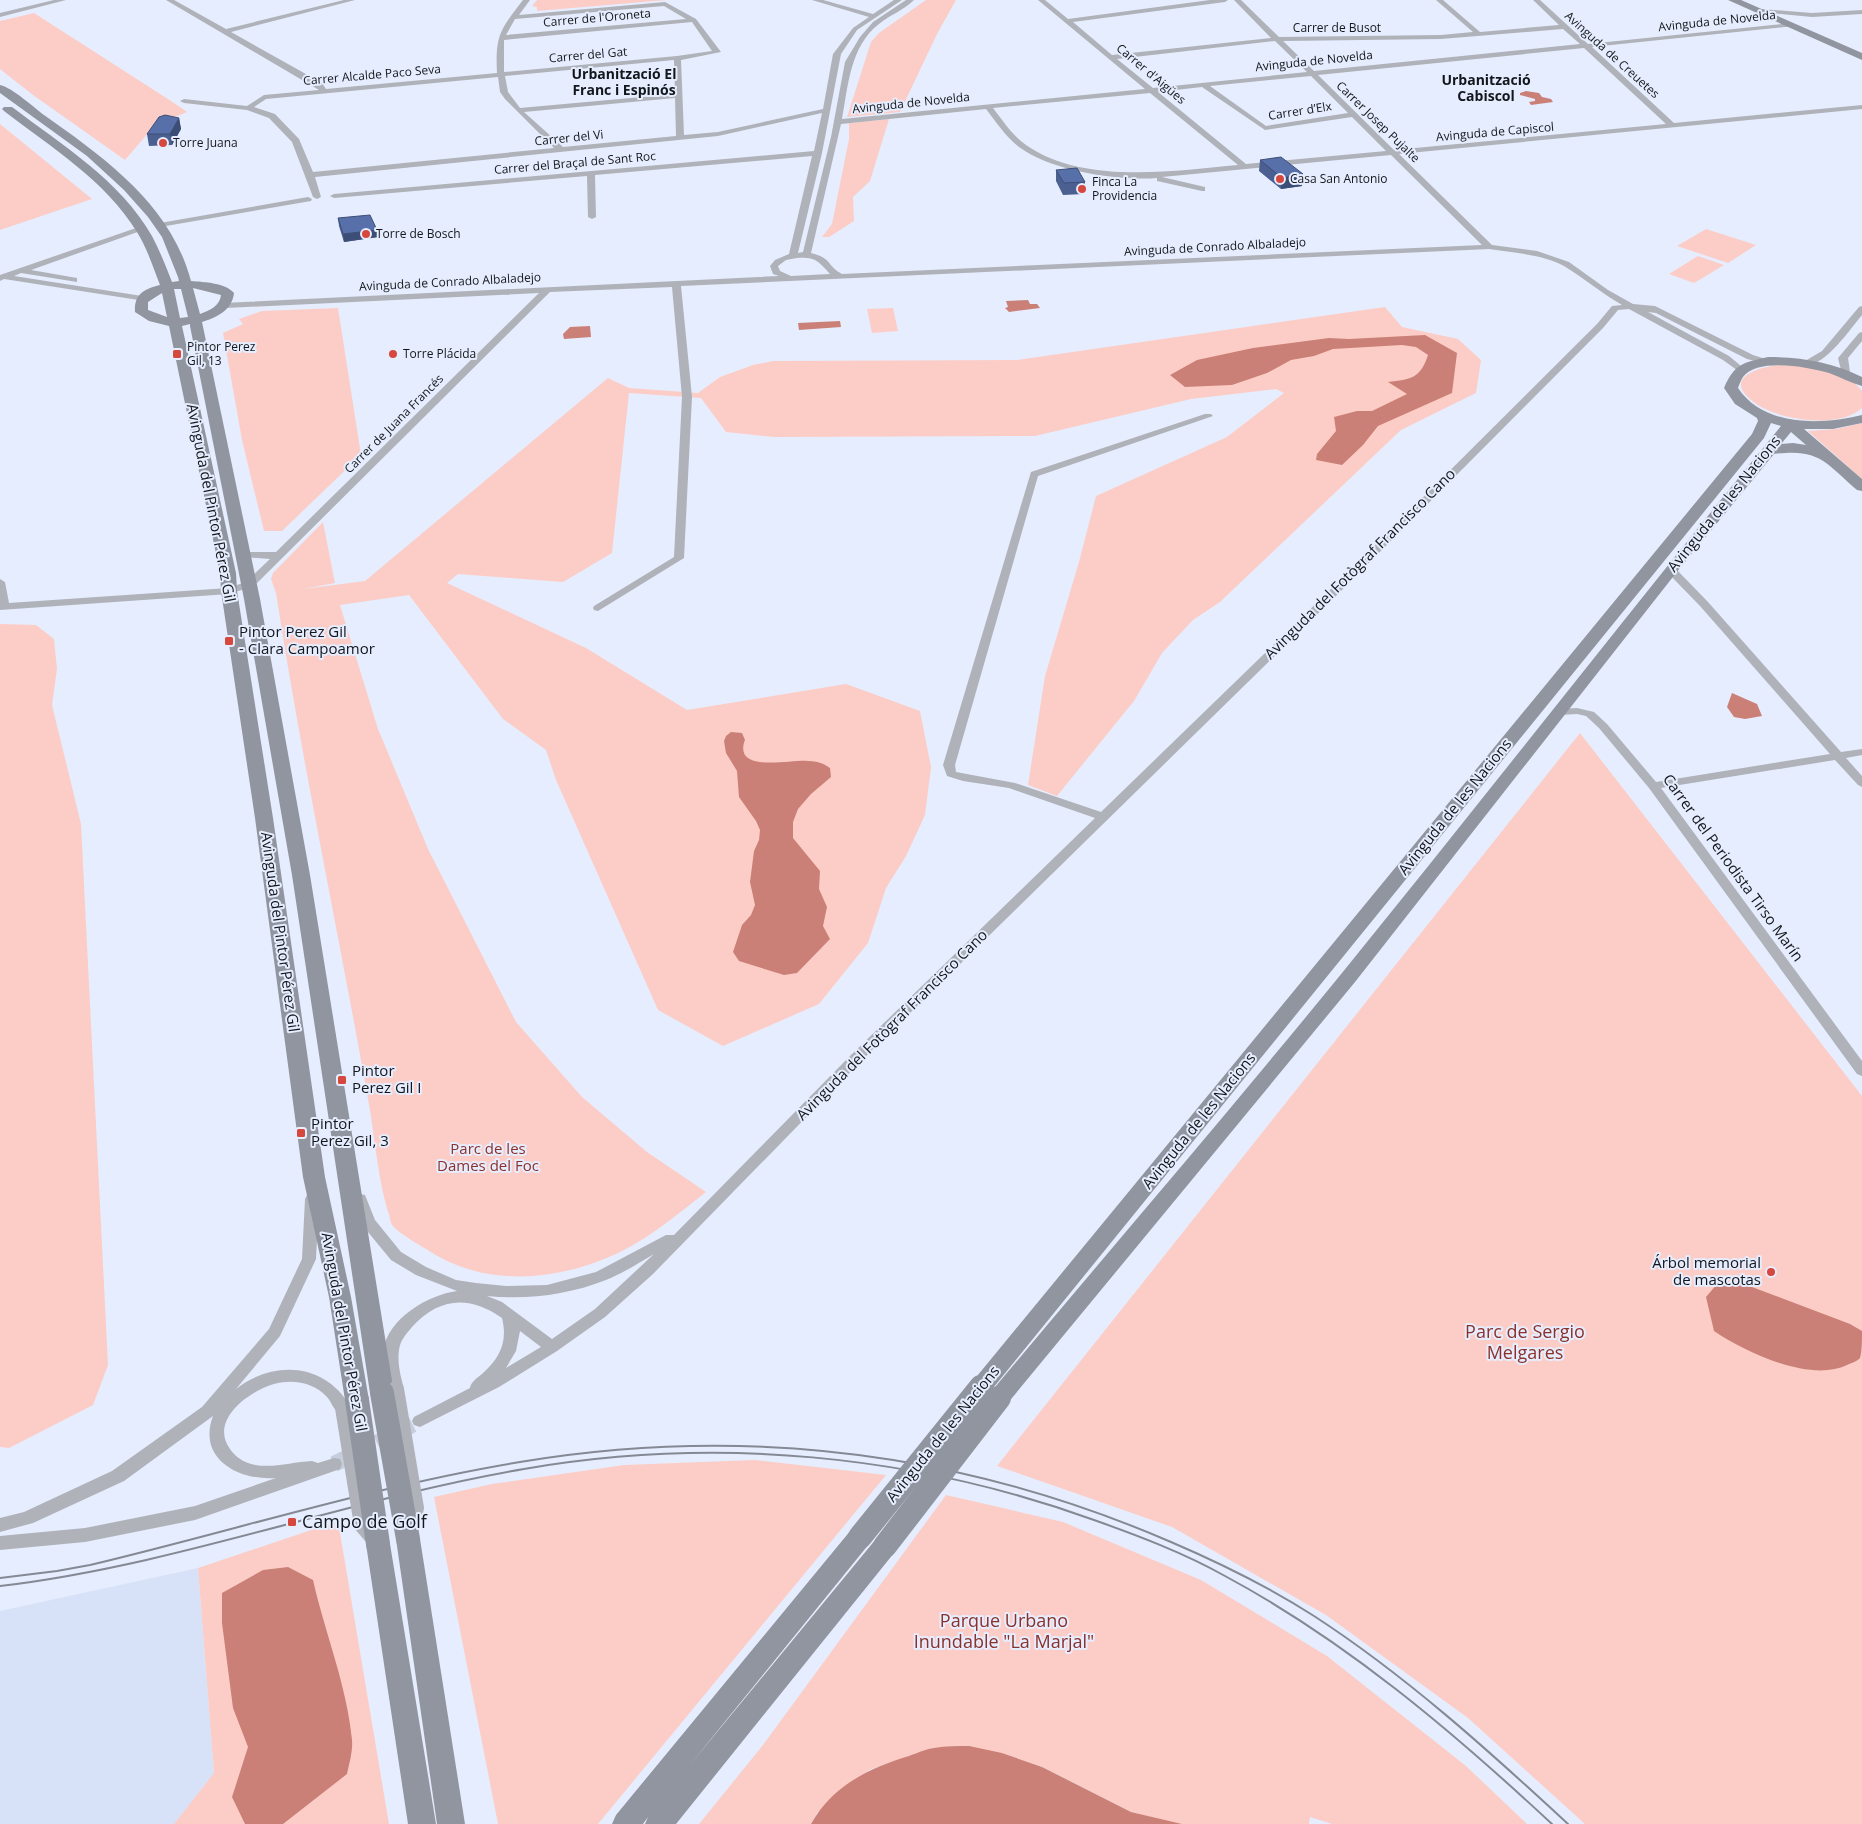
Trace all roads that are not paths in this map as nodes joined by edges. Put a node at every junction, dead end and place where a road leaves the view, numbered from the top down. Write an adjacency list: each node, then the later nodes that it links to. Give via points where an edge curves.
1 (63, 0): 16 (street)
2 (169, 0): 23 (street)
3 (352, 0): 23 (street)
4 (527, 0): 17 (street)
5 (816, 0): 18 (street)
6 (899, 0): 18 (street)
7 (911, 0): 46 (street, via 876,23 863,37 849,62)
8 (1041, 0): 20 (street, Carrer d'Aigües)
9 (1224, 0): 20 (street)
10 (1237, 0): 26 (street, Carrer Josep Pujalte)
11 (1438, 0): 24 (street)
12 (1536, 0): 22 (street, Avinguda de Creuetes)
13 (1734, 0): 14 (street)
14 (1762, 12): 15 (street, via 1812,15); 21 (street)
15 (1862, 12)
16 (0, 15)
17 (515, 16): 19 (street, via 665,4); 25 (street)
18 (873, 16): 44 (street, via 855,29 837,54)
19 (694, 20): 25 (street, Carrer de l'Oroneta); 30 (street, Carrer del Gat, via 716,52)
20 (1067, 21): 28 (street, Carrer d'Aigües)
21 (1792, 25): 27 (street, Avinguda de Novelda); 29 (street)
22 (1563, 27): 24 (street, Carrer de Busot); 27 (street, Avinguda de Creuetes)
23 (224, 32): 36 (street, via 319,85)
24 (1479, 34): 26 (street, Carrer de Busot)
25 (501, 38): 32 (street)
26 (1278, 39): 28 (street, Carrer de Busot); 31 (street, Carrer Josep Pujalte)
27 (1585, 46): 31 (street, Avinguda de Novelda); 47 (street, Avinguda de Creuetes)
28 (1112, 56): 35 (street, Carrer d'Aigües)
29 (1862, 56)
30 (677, 58): 32 (street, Carrer del Gat); 37 (street)
31 (1312, 73): 33 (street, Avinguda de Novelda); 45 (street, Carrer Josep Pujalte)
32 (501, 74): 36 (street, Carrer Alcalde Paco Seva); 43 (street, via 504,93)
33 (1202, 84): 35 (street, Avinguda de Novelda); 45 (street, Carrer d’Elx, via 1265,128)
34 (0, 88): 59 (main road, Avinguda del Pintor Pérez Gil, via 110,169)
35 (1152, 90): 40 (street, Avinguda de Novelda); 52 (street, Carrer d'Aigües)
36 (324, 91): 42 (street, Carrer Alcalde Paco Seva, via 264,97)
37 (678, 96): 43 (street); 48 (street)
38 (184, 102): 42 (street)
39 (0, 103): 60 (main road, Avinguda del Pintor Pérez Gil, via 99,180)
40 (988, 107): 46 (street, Avinguda de Novelda); 55 (street, Avinguda de Capiscol, via 1006,131 1024,147 1051,160 1130,176)
41 (1862, 107): 47 (street, Avinguda de Capiscol)
42 (248, 108): 54 (street, via 272,116 296,141)
43 (519, 110): 49 (street)
44 (827, 110): 48 (street, Carrer del Vi, via 718,134); 51 (street)
45 (1354, 114): 50 (street, Carrer Josep Pujalte)
46 (838, 122): 63 (street)
47 (1673, 126): 50 (street, Avinguda de Capiscol)
48 (680, 138): 49 (street, Carrer del Vi)
49 (561, 150): 54 (street, Carrer del Vi)
50 (1394, 152): 52 (street, Avinguda de Capiscol); 61 (street, Carrer Josep Pujalte)
51 (818, 153): 53 (street, Carrer del Braçal de Sant Roc); 62 (street)
52 (1245, 167): 55 (street, Avinguda de Capiscol)
53 (591, 173): 57 (street, Carrer del Braçal de Sant Roc); 58 (street)
54 (310, 175): 59 (street, via 312,198)
55 (1150, 176): 56 (street)
56 (1202, 189)
57 (334, 196)
58 (592, 217)
59 (160, 225): 72 (main road, Avinguda del Pintor Pérez Gil)
60 (142, 228): 65 (street); 73 (main road, Avinguda del Pintor Pérez Gil)
61 (1489, 247): 67 (street, Avinguda de Conrado Albaladejo); 75 (street, via 1537,254 1566,264)
62 (793, 256): 63 (street); 66 (street, Avinguda de Conrado Albaladejo, via 775,264)
63 (806, 256): 64 (street, via 823,260)
64 (827, 268): 67 (street); 69 (street, via 819,275)
65 (20, 270): 68 (street); 76 (street)
66 (776, 272): 69 (street); 70 (street, Avinguda de Conrado Albaladejo, via 773,277)
67 (840, 276): 69 (street, Avinguda de Conrado Albaladejo)
68 (1, 277): 76 (street)
69 (801, 278): 70 (street, Avinguda de Conrado Albaladejo)
70 (765, 279): 71 (street, Avinguda de Conrado Albaladejo)
71 (676, 283): 74 (street, Avinguda de Conrado Albaladejo); 106 (street, via 687,397 678,558)
72 (186, 284): 73 (main road); 77 (main road, via 228,293); 82 (main road, Avinguda del Pintor Pérez Gil)
73 (167, 286): 76 (main road); 85 (main road, Avinguda del Pintor Pérez Gil)
74 (548, 289): 77 (street, Avinguda de Conrado Albaladejo); 100 (street, Carrer de Juana Francés)
75 (1605, 292): 78 (street); 79 (street); 80 (street)
76 (148, 295): 85 (main road, via 141,301 142,312)
77 (226, 305): 82 (main road)
78 (1630, 306): 79 (street); 80 (street); 84 (street)
79 (1615, 308): 83 (street, Avinguda del Fotògraf Francisco Cano)
80 (1655, 309): 87 (street, via 1750,357)
81 (1862, 309): 88 (street, via 1824,353)
82 (194, 320): 85 (main road); 99 (main road, Avinguda del Pintor Pérez Gil)
83 (1605, 320): 84 (street, via 1626,314); 112 (street, Avinguda del Fotògraf Francisco Cano, via 1338,589)
84 (1659, 321): 89 (street, via 1726,358)
85 (175, 322): 104 (main road, Avinguda del Pintor Pérez Gil, via 228,573)
86 (1862, 335): 90 (street, via 1843,358)
87 (1770, 362): 88 (main road); 89 (main road)
88 (1808, 362): 90 (main road)
89 (1741, 370): 92 (main road, via 1732,378 1731,388 1739,400)
90 (1844, 372): 91 (main road)
91 (1862, 382)
92 (1762, 414): 95 (street); 120 (main road, Avinguda de les Nacions, via 1765,421 1759,435)
93 (1208, 416): 112 (street, via 1034,474 949,765 951,774 1011,785)
94 (1862, 419): 95 (street, via 1827,426)
95 (1792, 423): 96 (main road, Avinguda de les Nacions); 97 (main road)
96 (1767, 450): 97 (main road, via 1793,447); 101 (main road, Avinguda de les Nacions)
97 (1823, 453): 98 (main road)
98 (1862, 487)
99 (244, 554): 100 (street); 103 (main road, Avinguda del Pintor Pérez Gil)
100 (279, 555): 103 (street, Carrer de Juana Francés)
101 (1670, 570): 107 (main road, Avinguda de les Nacions); 109 (street)
102 (0, 582): 105 (street)
103 (250, 584): 104 (street, Carrer de Juana Francés); 114 (main road, Avinguda del Pintor Pérez Gil)
104 (229, 591): 105 (street, Carrer de Juana Francés); 115 (main road, Avinguda del Pintor Pérez Gil)
105 (2, 607)
106 (598, 608)
107 (1560, 712): 111 (street, Carrer del Periodista Tirso Marín, via 1590,714); 120 (main road, Avinguda de les Nacions, via 1348,978)
108 (1862, 752): 109 (street)
109 (1838, 756): 110 (street); 111 (street)
110 (1862, 783)
111 (1653, 786): 113 (street, Carrer del Periodista Tirso Marín)
112 (1104, 817): 116 (street, Avinguda del Fotògraf Francisco Cano)
113 (1862, 1071)
114 (348, 1163): 116 (street, Avinguda del Fotògraf Francisco Cano, via 368,1222 396,1256 453,1285 506,1292 547,1290 601,1276); 119 (main road, Avinguda del Pintor Pérez Gil)
115 (314, 1176): 122 (main road, Avinguda del Pintor Pérez Gil, via 340,1297); 124 (street, via 309,1259 275,1332 208,1411 118,1476 27,1518)
116 (682, 1232): 118 (street, Avinguda del Fotògraf Francisco Cano, via 648,1270 600,1313)
117 (509, 1315): 118 (street); 119 (street, Avinguda del Pintor Pérez Gil, via 491,1303 457,1297 439,1300 418,1311 398,1334 391,1351); 121 (street, Avinguda del Fotògraf Francisco Cano, via 512,1336 507,1354 496,1371)
118 (552, 1347): 121 (street, Avinguda del Fotògraf Francisco Cano, via 494,1383)
119 (389, 1391): 129 (main road, Avinguda del Pintor Pérez Gil, bridge)
120 (990, 1393): 125 (street, Avinguda de les Nacions, bridge); 127 (main road, Avinguda de les Nacions, bridge)
121 (465, 1396): 123 (street, Avinguda del Fotògraf Francisco Cano)
122 (350, 1404): 126 (street, via 326,1386 306,1377 281,1376 247,1388 231,1400 217,1429 217,1443 228,1459 245,1468 265,1472 334,1464 196,1513 85,1535); 128 (main road, Avinguda del Pintor Pérez Gil, bridge, via 378,1544)
123 (420, 1421)
124 (0, 1525)
125 (860, 1537): 130 (main road, Avinguda de les Nacions)
126 (0, 1543)
127 (885, 1546): 131 (street, Avinguda de les Nacions)
128 (422, 1824)
129 (451, 1824)
130 (626, 1824)
131 (659, 1824)

